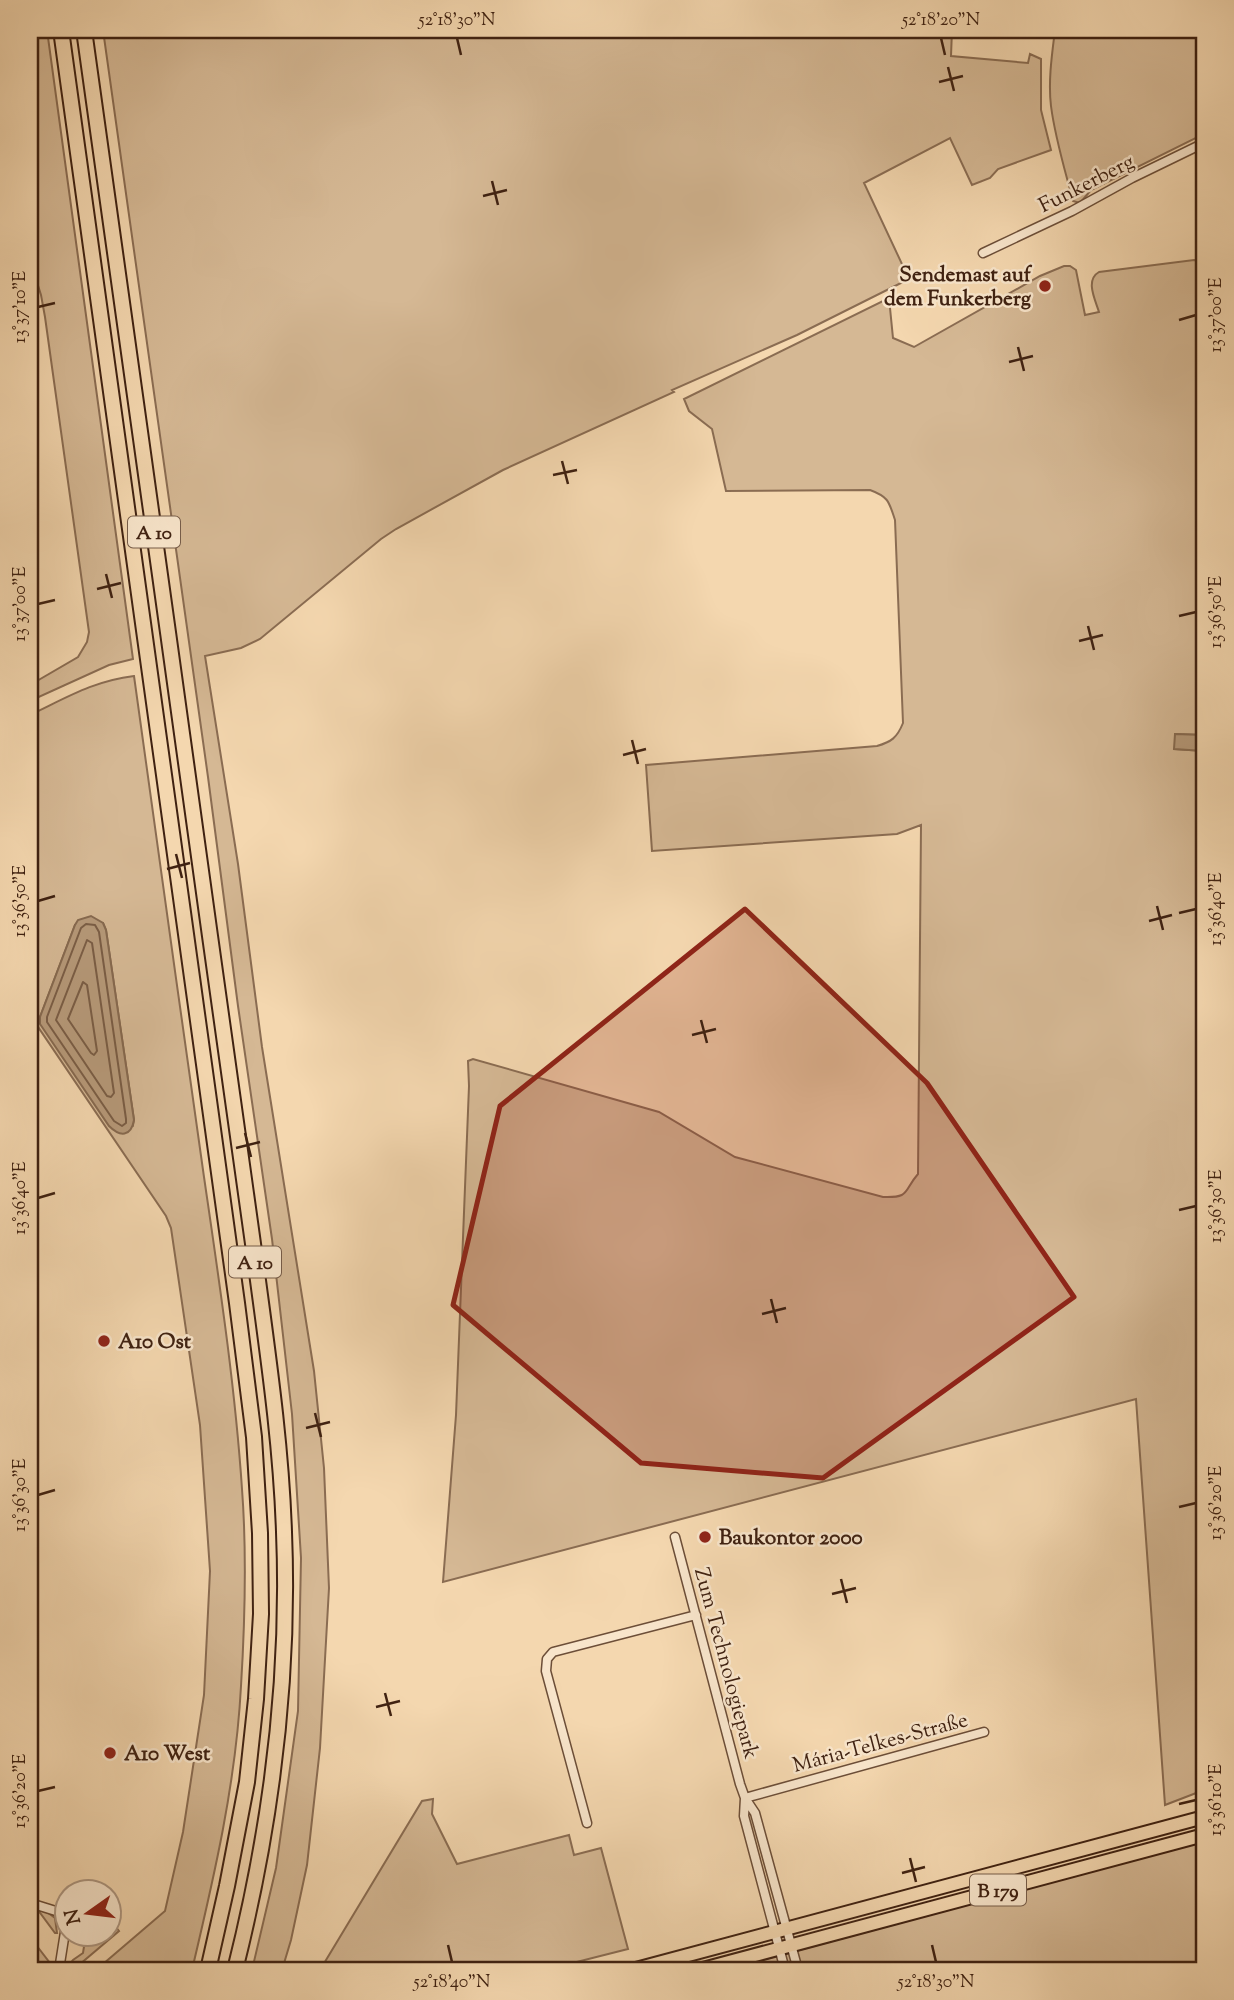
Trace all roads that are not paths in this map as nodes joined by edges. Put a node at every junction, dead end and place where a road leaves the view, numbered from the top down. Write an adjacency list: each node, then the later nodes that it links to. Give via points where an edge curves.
1 (61, 30): 16 (highway, A 10, via 254,1437 261,1614 256,1699 247,1782)
2 (84, 30): 17 (highway, A 10, via 277,1435 284,1530 281,1698 261,1847)
3 (1204, 143): 4 (street, Funkerberg)
4 (983, 253)
5 (675, 1537): 6 (street, Zum Technologiepark)
6 (696, 1615): 8 (street, Zum Technologiepark); 10 (street, via 553,1652 547,1659 546,1671)
7 (984, 1732): 8 (street, Mária-Telkes-Straße)
8 (745, 1798): 13 (street, Zum Technologiepark, via 755,1813)
9 (1204, 1817): 13 (main road, B 179)
10 (587, 1823)
11 (1204, 1835): 14 (main road, B 179)
12 (30, 1903): 15 (street, via 63,1916)
13 (780, 1931): 14 (street, Zum Technologiepark); 18 (main road, B 179)
14 (785, 1947): 19 (main road, B 179); 20 (street); 21 (street)
15 (60, 1970)
16 (208, 1970)
17 (235, 1970)
18 (632, 1970)
19 (699, 1970)
20 (785, 1970)
21 (798, 1970)

